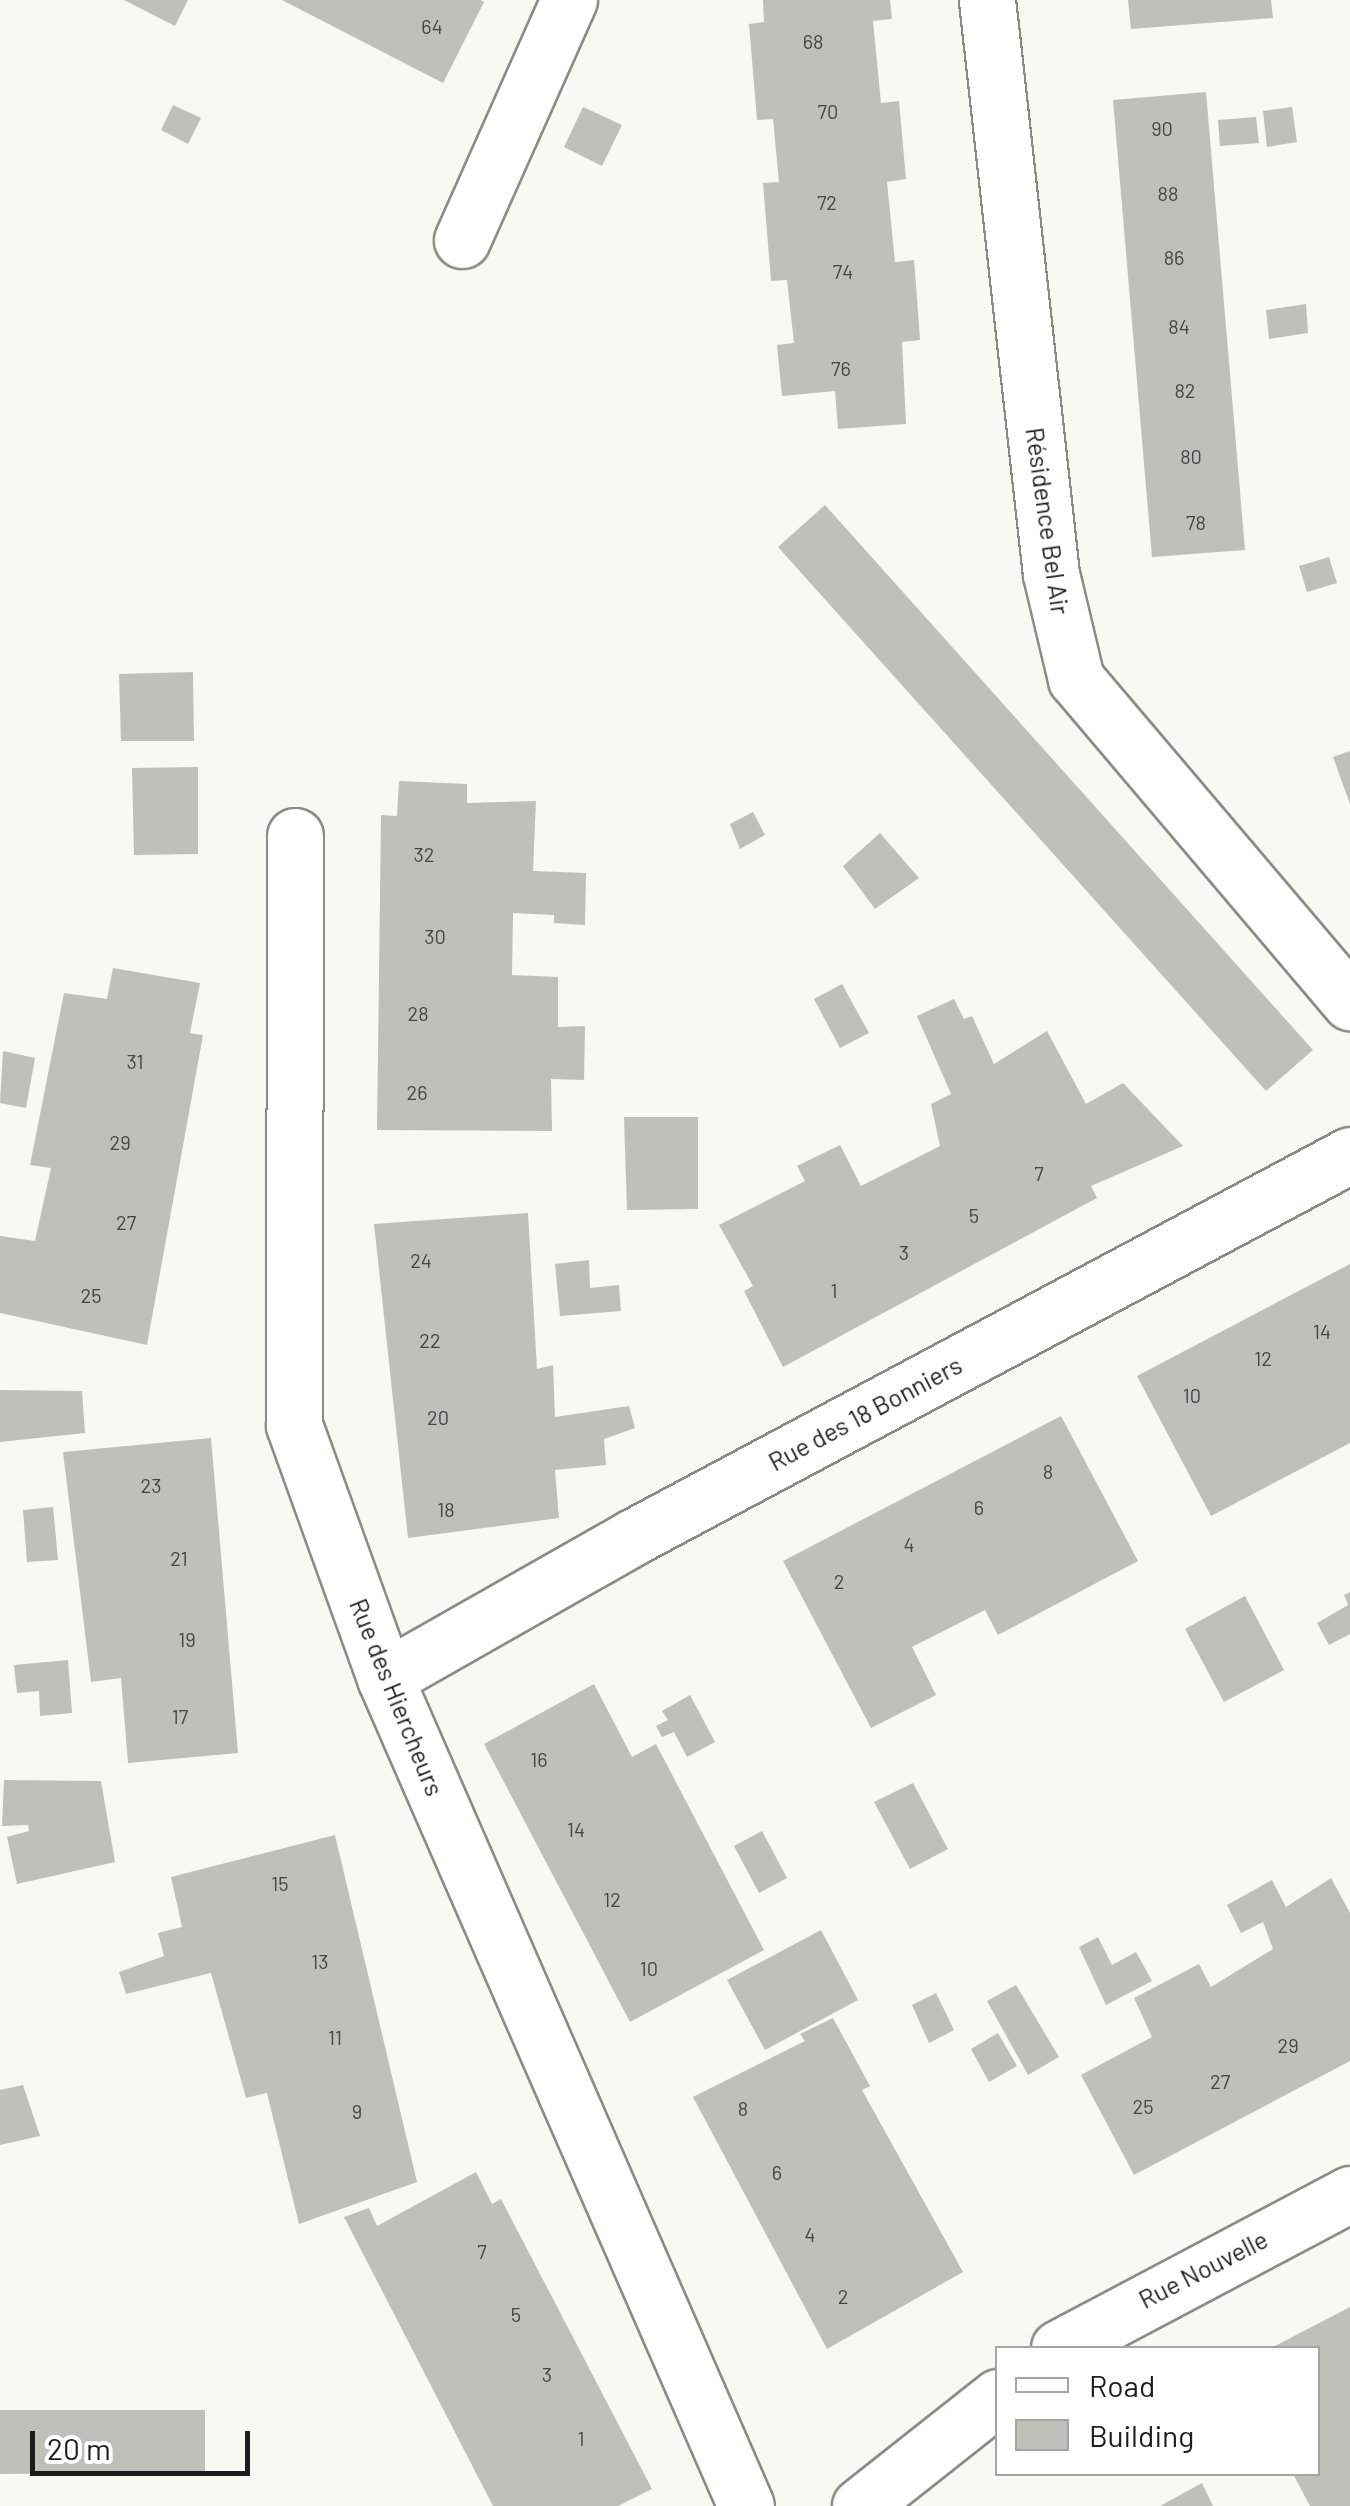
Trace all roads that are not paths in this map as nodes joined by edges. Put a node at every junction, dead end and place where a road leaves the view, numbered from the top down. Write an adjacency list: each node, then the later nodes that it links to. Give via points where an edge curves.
1 (569, 0): 3 (street)
2 (987, 0): 5 (street, Résidence Bel Air, via 1051,574 1076,679)
3 (462, 240)
4 (295, 836): 7 (street, Rue des Hiercheurs, via 294,1425)
5 (1350, 1002)
6 (1350, 1155): 7 (street, Rue des 18 Bonniers, via 634,1536)
7 (385, 1678): 11 (street, Rue des Hiercheurs)
8 (1350, 2194): 9 (street, Rue Nouvelle)
9 (1062, 2346)
10 (995, 2399): 12 (street)
11 (746, 2506)
12 (860, 2506)

